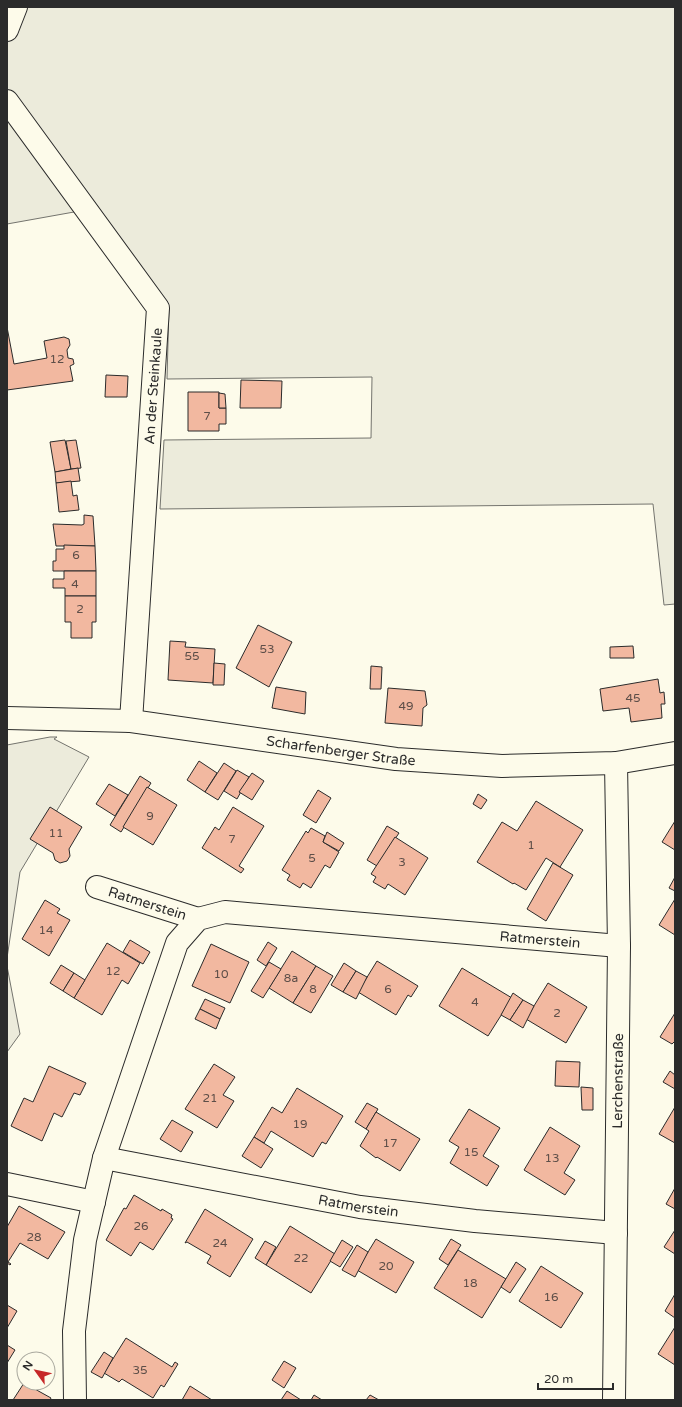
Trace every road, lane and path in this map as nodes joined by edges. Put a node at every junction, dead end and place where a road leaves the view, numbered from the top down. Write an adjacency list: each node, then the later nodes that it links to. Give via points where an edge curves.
1 (16, 7): 2 (street)
2 (7, 30)
3 (7, 101): 5 (street, An der Steinkaule, via 158,308)
4 (7, 718): 5 (street, Scharfenberger Straße)
5 (131, 721): 7 (street, Scharfenberger Straße, via 396,759 502,766)
6 (675, 754): 7 (street, Scharfenberger Straße)
7 (616, 763): 10 (street, Lerchenstraße)
8 (97, 887): 9 (street, Ratmerstein)
9 (198, 919): 10 (street, Ratmerstein, via 225,912); 11 (street, Ratmerstein, via 177,943)
10 (619, 946): 14 (street, Lerchenstraße)
11 (104, 1158): 13 (street, Ratmerstein); 14 (street, Ratmerstein, via 360,1207 475,1221)
12 (7, 1184): 13 (street)
13 (94, 1202): 15 (street, Ratmerstein, via 85,1240 74,1331)
14 (616, 1233): 16 (street, Lerchenstraße)
15 (75, 1400)
16 (614, 1400)

